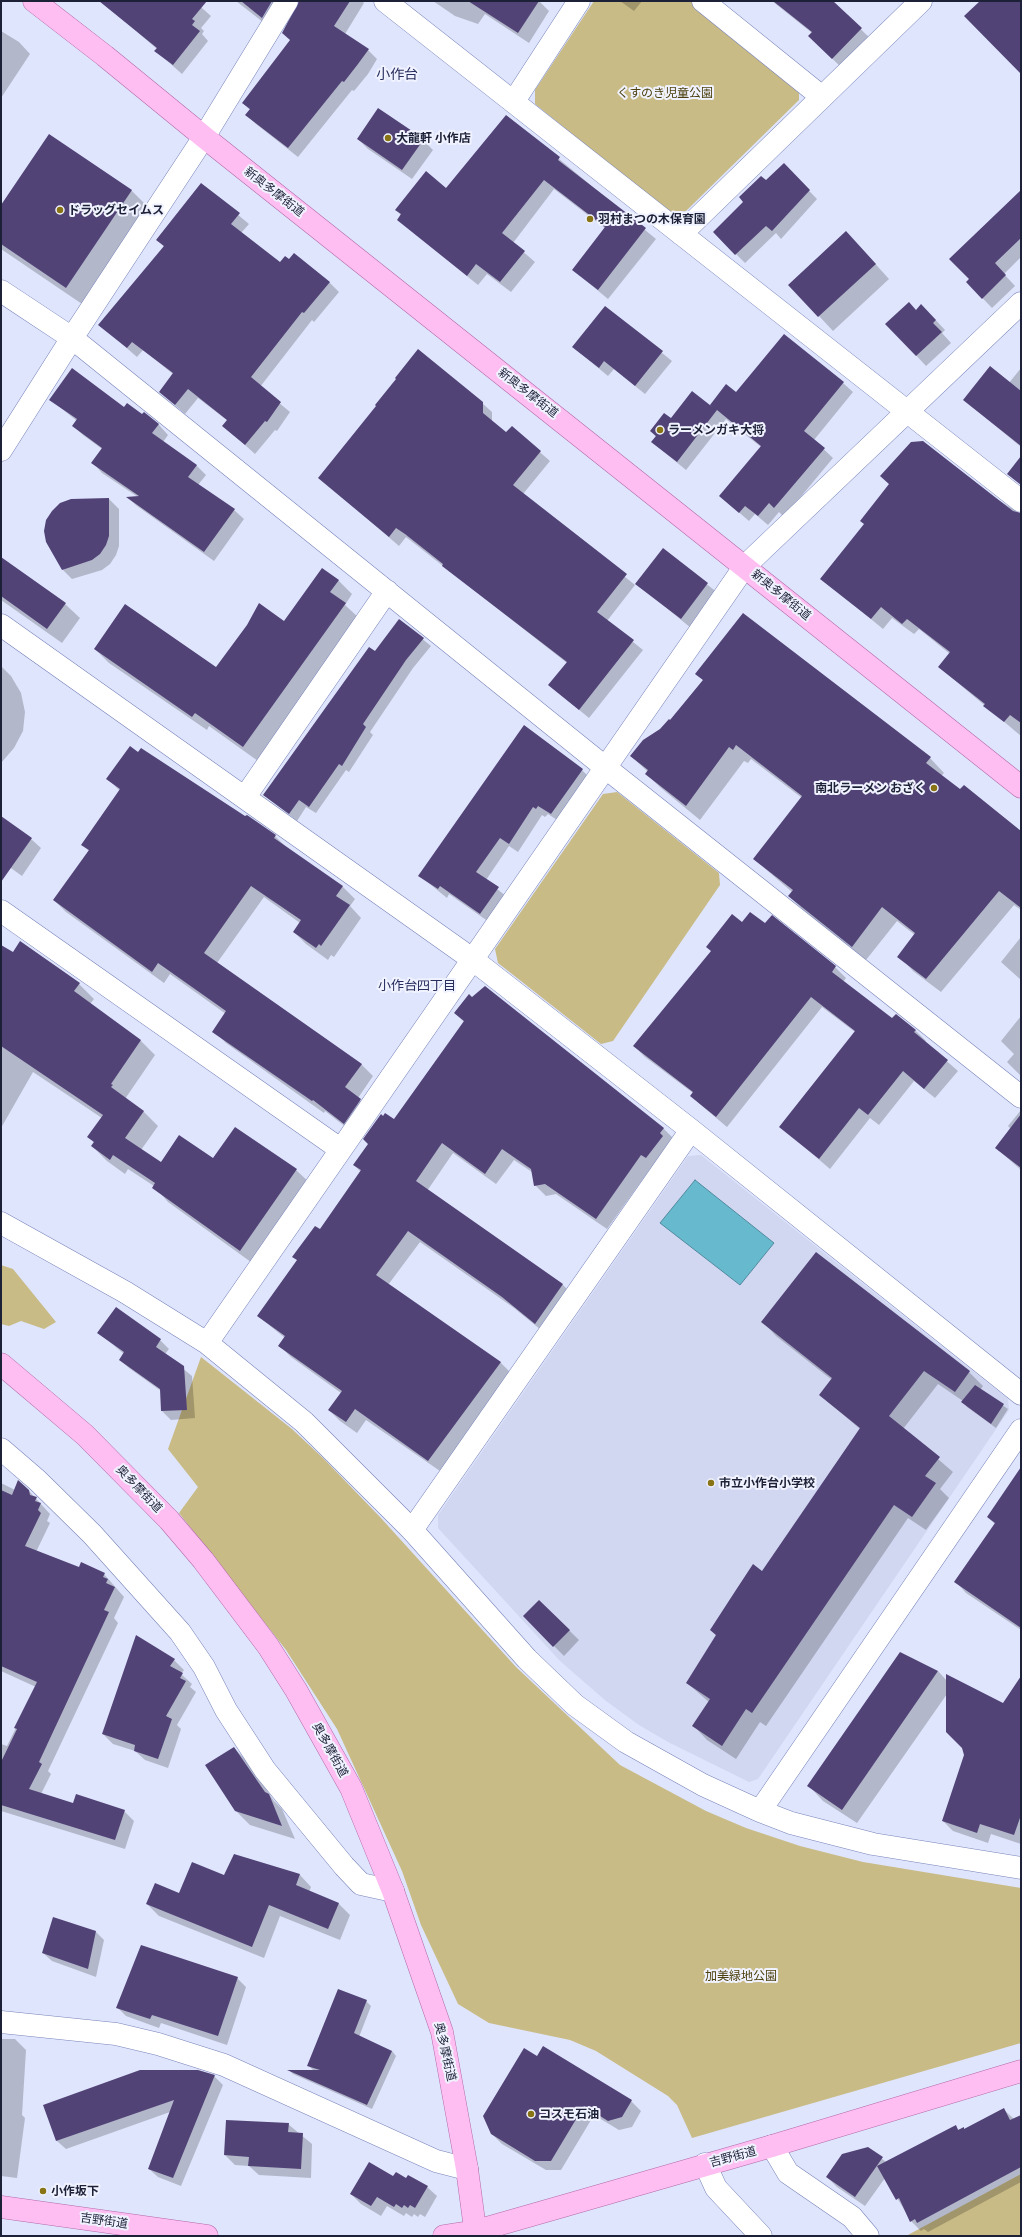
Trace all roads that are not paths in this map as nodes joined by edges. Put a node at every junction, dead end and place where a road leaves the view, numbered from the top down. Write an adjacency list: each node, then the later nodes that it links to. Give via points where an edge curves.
1 (34, 1): 9 (main road, 新奥多摩街道, via 106,56)
2 (288, 1): 9 (street)
3 (385, 1): 8 (street)
4 (579, 1): 8 (street)
5 (703, 1): 7 (street)
6 (921, 1): 7 (street)
7 (822, 97): 10 (street)
8 (514, 101): 10 (street)
9 (204, 137): 13 (street); 17 (main road, 新奥多摩街道)
10 (681, 234): 14 (street)
11 (1, 291): 13 (street)
12 (1021, 303): 14 (street)
13 (72, 338): 15 (street); 18 (street)
14 (906, 412): 16 (street); 17 (street)
15 (1, 450)
16 (1021, 501)
17 (745, 566): 20 (street); 21 (main road, 新奥多摩街道)
18 (387, 591): 20 (street); 22 (street)
19 (1, 625): 22 (street)
20 (606, 768): 24 (street); 25 (street)
21 (1021, 787)
22 (245, 798): 24 (street)
23 (1, 911): 27 (street)
24 (472, 959): 26 (street); 27 (street)
25 (1021, 1097)
26 (691, 1130): 31 (street); 34 (street)
27 (340, 1149): 29 (street)
28 (1, 1223): 29 (street, via 125,1292)
29 (207, 1343): 34 (street, via 304,1422)
30 (1, 1364): 37 (main road, 奥多摩街道, via 85,1435 169,1520 203,1560 268,1646 351,1788)
31 (1021, 1394)
32 (1021, 1430): 35 (street)
33 (1, 1449): 37 (street, via 92,1534 180,1632 204,1667 226,1710 266,1770 344,1866 361,1884)
34 (412, 1530): 35 (street, via 527,1659 575,1705 626,1742 703,1785)
35 (760, 1811): 36 (street, via 791,1823 873,1844)
36 (1021, 1868)
37 (393, 1891): 42 (main road, 奥多摩街道, via 442,2032)
38 (1, 2022): 42 (street, via 116,2034 158,2044 224,2065 436,2161)
39 (1021, 2071): 40 (main road, 吉野街道)
40 (772, 2146): 41 (main road, 吉野街道); 48 (street, via 788,2173 852,2218)
41 (705, 2164): 44 (main road, 吉野街道); 47 (street, via 716,2188)
42 (468, 2169): 44 (main road, 奥多摩街道)
43 (1, 2207): 45 (main road, 吉野街道)
44 (476, 2233): 46 (main road, 吉野街道)
45 (207, 2236)
46 (444, 2236)
47 (761, 2236)
48 (868, 2236)

